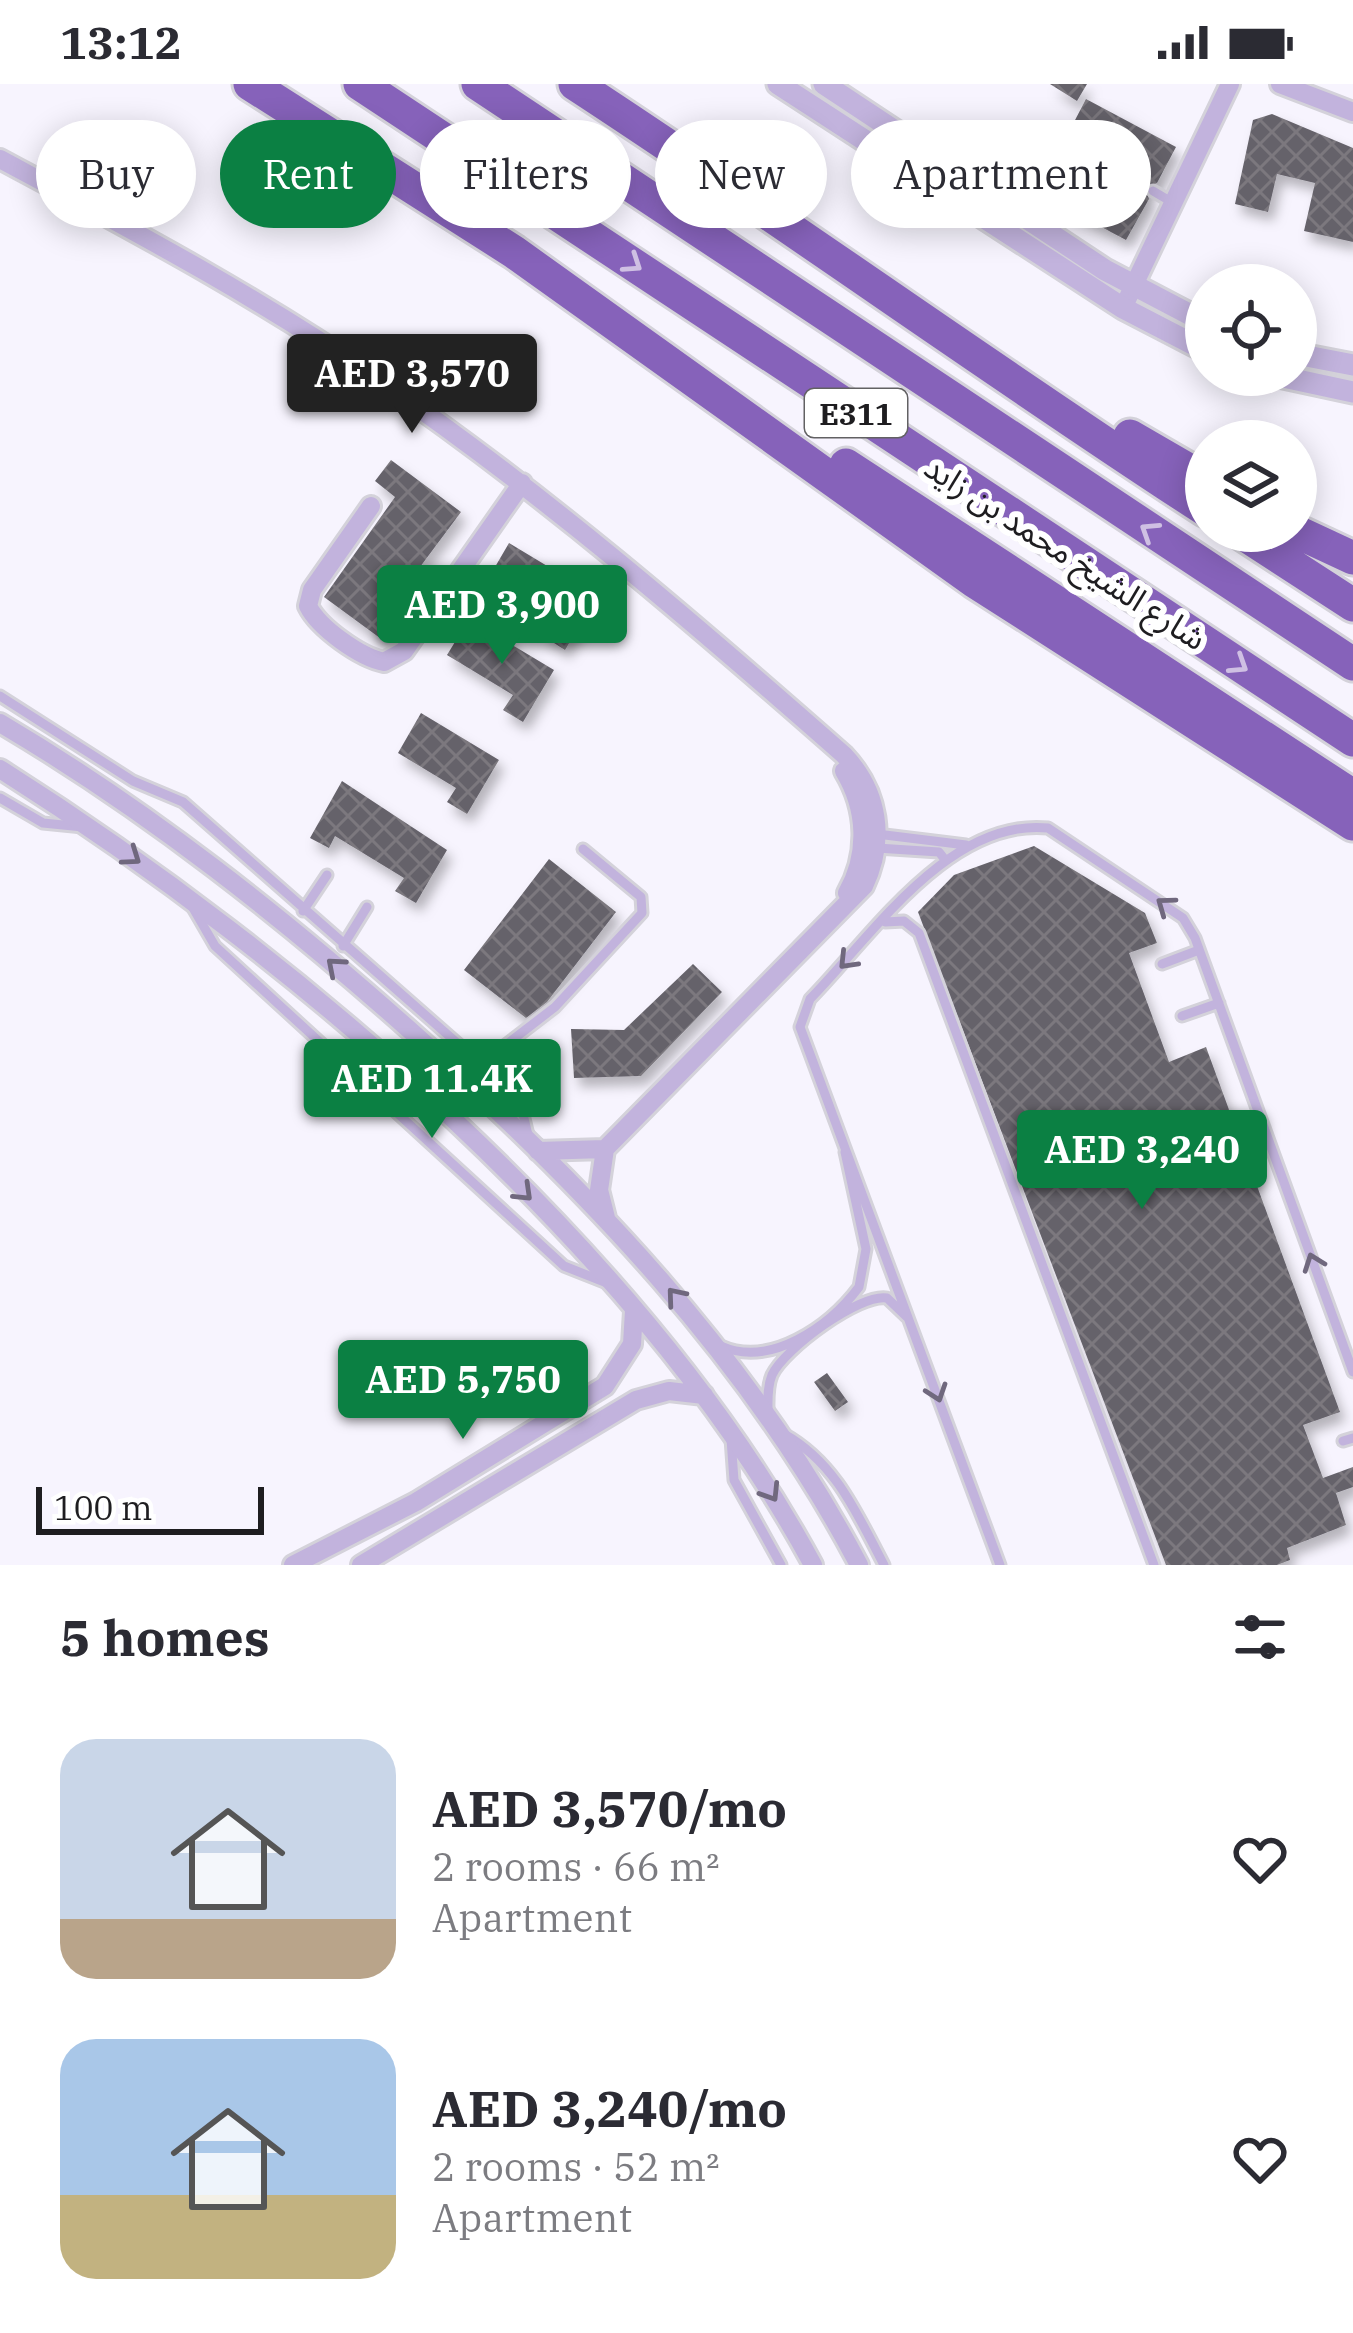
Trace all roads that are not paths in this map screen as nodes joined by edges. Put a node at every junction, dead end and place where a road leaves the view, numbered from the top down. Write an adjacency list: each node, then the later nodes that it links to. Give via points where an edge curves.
1 (250, 84): 18 (highway, via 447,207)
2 (361, 84): 36 (highway, شارع الشيخ محمد بن زايد / E311, one-way to 36)
3 (478, 84): 32 (highway, شارع الشيخ محمد بن زايد / E311, one-way to 3)
4 (575, 84): 17 (highway)
5 (778, 84): 15 (street)
6 (824, 84): 14 (street)
7 (1245, 84): 9 (street)
8 (1281, 84): 10 (street)
9 (1228, 94): 13 (street)
10 (1353, 112)
11 (0, 159): 25 (street, via 298,327)
12 (1153, 191): 13 (lane)
13 (1175, 204): 14 (street)
14 (1134, 287): 15 (street); 16 (street)
15 (1123, 308): 19 (street)
16 (1185, 312)
17 (936, 327): 24 (highway); 26 (highway)
18 (628, 335): 37 (highway, via 974,581); 39 (highway, via 784,425)
19 (1185, 340)
20 (1317, 358): 21 (street)
21 (1353, 365)
22 (1317, 384): 23 (street)
23 (1353, 392)
24 (1185, 468)
25 (522, 483): 27 (street, via 404,651 384,662 308,606); 35 (street)
26 (1185, 496)
27 (370, 506)
28 (1317, 541): 30 (highway)
29 (1271, 552): 31 (highway)
30 (1353, 558)
31 (1353, 605)
32 (1353, 664)
33 (0, 696): 51 (lane, via 134,781 183,802)
34 (0, 723): 61 (street, one-way to 34, via 258,901)
35 (812, 730): 43 (street, via 860,775); 53 (street, via 850,780 862,824 853,883)
36 (1353, 740)
37 (1236, 748): 41 (highway); 45 (highway)
38 (0, 769): 42 (street)
39 (1353, 796)
40 (0, 798): 42 (lane, via 43,823)
41 (1353, 824)
42 (88, 827): 49 (street, one-way to 49)
43 (877, 841): 44 (lane); 47 (lane, via 939,852); 53 (street, via 857,897)
44 (972, 846): 47 (lane); 55 (lane, one-way to 44, via 1174,910 1060,832 1024,829)
45 (1353, 848)
46 (584, 849): 59 (lane, via 641,897 642,913 554,1007)
47 (946, 861): 52 (lane)
48 (327, 875): 51 (lane)
49 (189, 897): 64 (street, one-way to 64, via 389,1064); 64 (lane, via 215,946 563,1266)
50 (367, 907): 54 (lane)
51 (303, 911): 54 (lane)
52 (885, 922): 60 (lane, one-way to 60, via 801,1017); 79 (lane, via 904,921 919,933)
53 (822, 932): 62 (street)
54 (343, 946): 59 (lane)
55 (1199, 950): 56 (lane); 57 (lane)
56 (1162, 964)
57 (1219, 1003): 58 (lane); 68 (lane, one-way to 57)
58 (1182, 1016)
59 (481, 1064): 61 (lane, via 517,1099)
60 (844, 1140): 66 (lane); 67 (lane, via 866,1249 859,1287 777,1351 747,1355)
61 (535, 1148): 62 (street); 63 (street)
62 (604, 1149): 63 (street, via 598,1177)
63 (605, 1217): 67 (street, one-way to 63)
64 (609, 1283): 65 (street)
65 (634, 1311): 69 (street); 72 (street, via 632,1344 605,1386 416,1502)
66 (917, 1333): 70 (lane, via 896,1303 865,1298 777,1367 769,1383); 78 (lane, one-way to 78)
67 (713, 1342): 70 (street)
68 (1353, 1372)
69 (704, 1395): 71 (street); 73 (street, via 669,1390 636,1400)
70 (772, 1424): 76 (street); 77 (lane, via 833,1473)
71 (732, 1434): 74 (lane, via 734,1480); 75 (street, one-way to 75)
72 (292, 1565)
73 (361, 1565)
74 (781, 1565)
75 (813, 1565)
76 (859, 1565)
77 (884, 1565)
78 (1000, 1565)
79 (1154, 1565)

